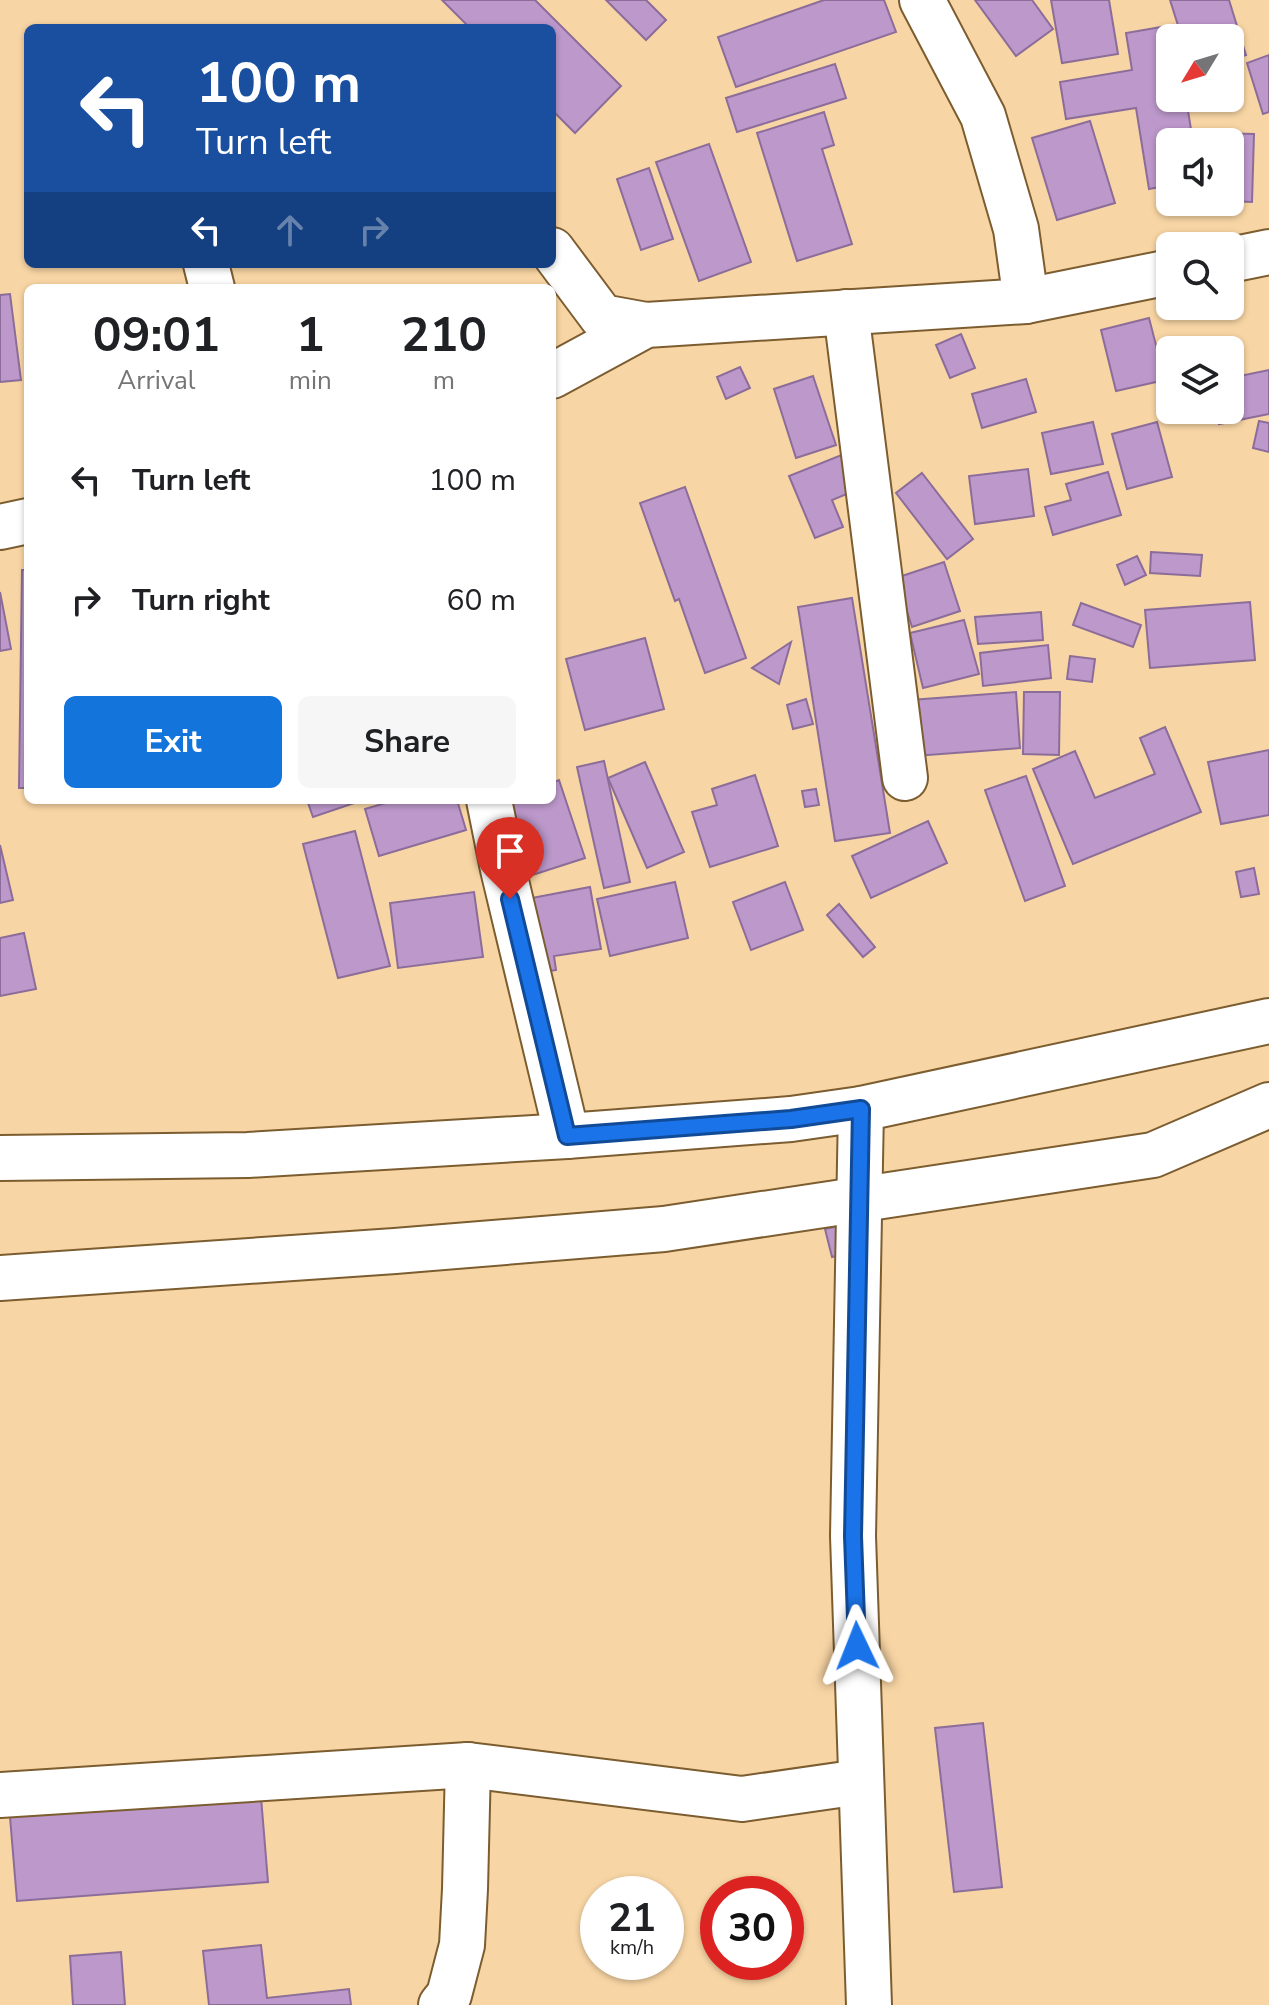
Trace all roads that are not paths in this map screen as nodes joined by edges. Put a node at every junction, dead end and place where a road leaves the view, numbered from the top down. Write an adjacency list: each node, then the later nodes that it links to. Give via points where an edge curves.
1 (922, 0): 6 (street, via 983,116 1016,229)
2 (1269, 252): 4 (street)
3 (556, 255): 8 (street, via 602,317)
4 (1244, 257)
5 (1156, 275): 6 (street)
6 (1026, 301): 7 (street)
7 (846, 312): 8 (street); 12 (street)
8 (646, 325): 9 (street)
9 (556, 374)
10 (24, 522): 11 (street)
11 (0, 527)
12 (905, 778)
13 (490, 804): 17 (street)
14 (1269, 1021): 16 (street)
15 (1269, 1105): 19 (street, via 1153,1155)
16 (861, 1109): 17 (street); 19 (street)
17 (567, 1136): 18 (street, via 248,1155)
18 (0, 1158)
19 (860, 1200): 20 (street, via 664,1229); 22 (street, via 853,1536)
20 (0, 1278)
21 (468, 1765): 22 (street, via 742,1799); 23 (street); 24 (street, via 462,1945 449,1995)
22 (860, 1782): 25 (street)
23 (0, 1795)
24 (441, 2005)
25 (869, 2005)

